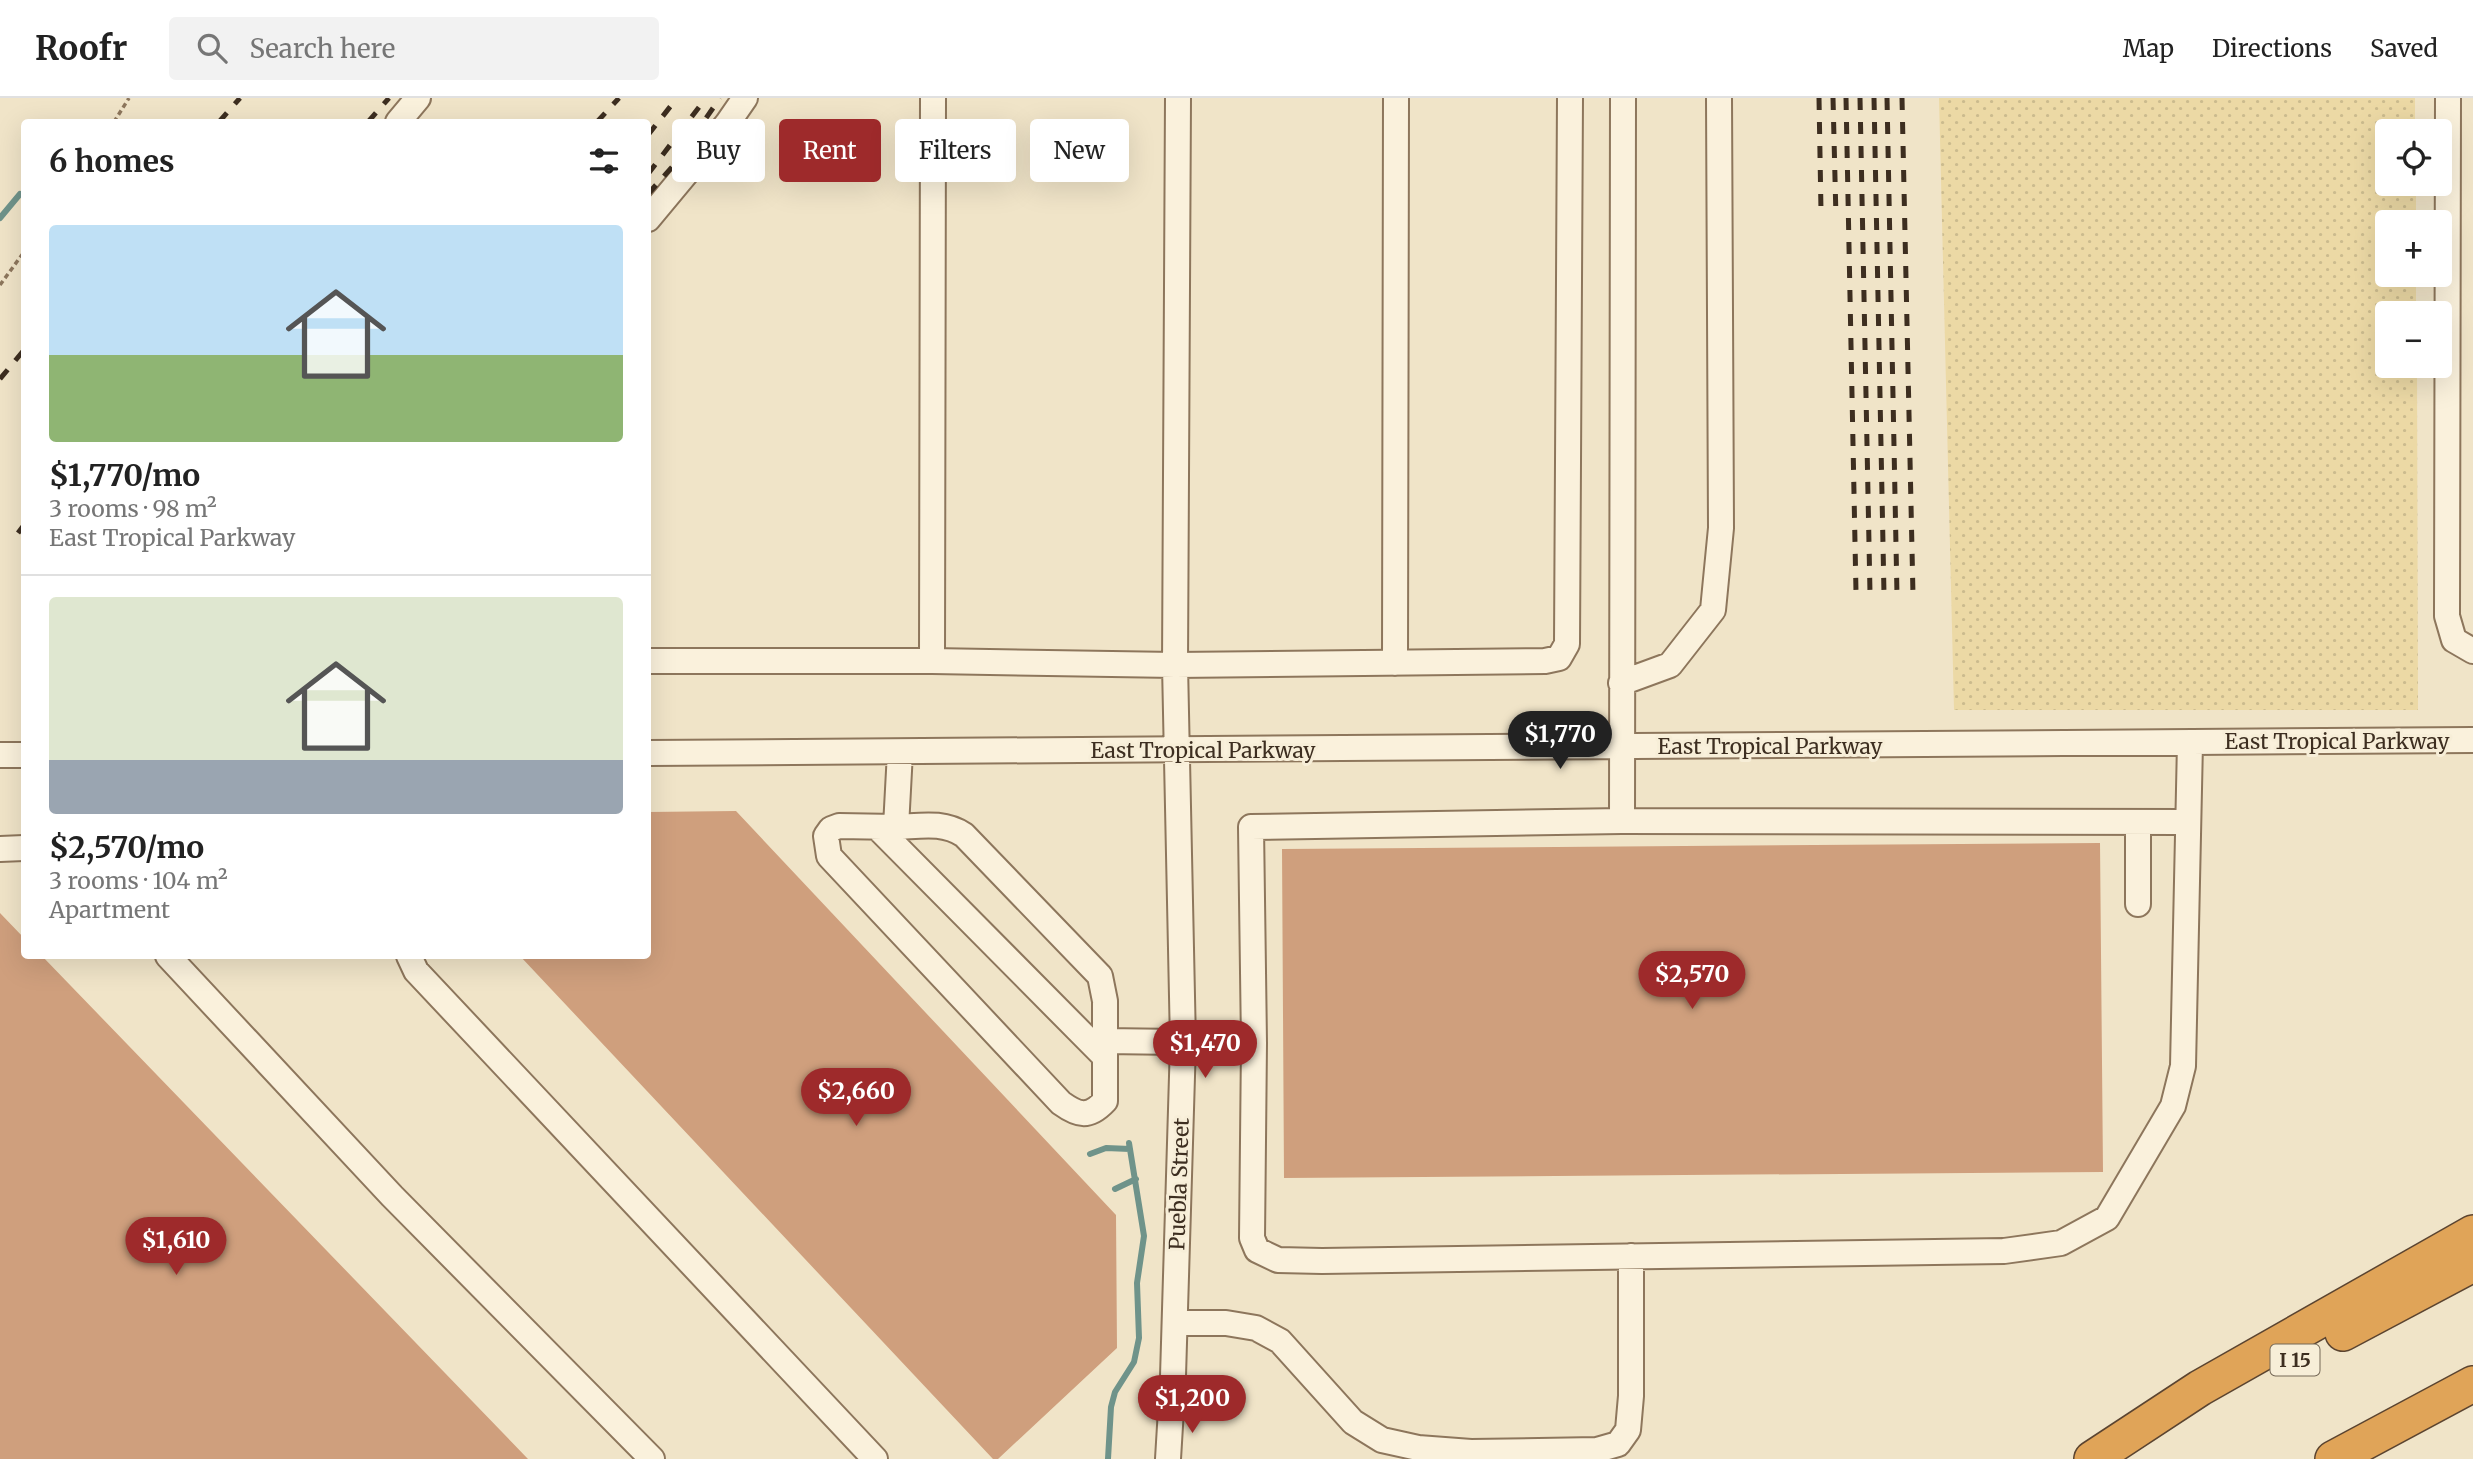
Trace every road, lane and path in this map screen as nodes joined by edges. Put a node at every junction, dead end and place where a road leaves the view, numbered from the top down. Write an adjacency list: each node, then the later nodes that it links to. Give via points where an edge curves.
1 (129, 98): 11 (path)
2 (418, 98): 12 (street)
3 (745, 98): 13 (street)
4 (933, 98): 18 (street)
5 (1178, 98): 20 (street, Puebla Street)
6 (1396, 98): 19 (street)
7 (1570, 98): 19 (street, via 1567,644 1559,658 1545,661)
8 (1623, 98): 21 (street)
9 (1719, 98): 21 (street, via 1721,528 1713,610 1670,665)
10 (2448, 98): 16 (street, via 2447,616 2455,640)
11 (116, 119)
12 (400, 119)
13 (651, 215)
14 (21, 256): 15 (path)
15 (0, 285)
16 (2473, 651)
17 (651, 661): 18 (street)
18 (932, 661): 20 (street)
19 (1395, 663): 20 (street)
20 (1175, 664): 25 (street, Puebla Street)
21 (1621, 683): 24 (street)
22 (2473, 740): 23 (street, East Tropical Parkway)
23 (2189, 743): 24 (street, East Tropical Parkway); 32 (street)
24 (1621, 747): 25 (street, East Tropical Parkway); 30 (street)
25 (1178, 750): 26 (street, East Tropical Parkway); 39 (street, Puebla Street)
26 (900, 752): 27 (street, East Tropical Parkway); 33 (street)
27 (651, 753)
28 (0, 755): 29 (street)
29 (21, 755)
30 (1622, 821): 31 (street); 40 (street, via 1251,828)
31 (2138, 821): 32 (street); 36 (street)
32 (2188, 821): 43 (street, via 2183,1066 2173,1107 2107,1218 2061,1243 2004,1251)
33 (887, 827): 41 (street); 41 (street, via 939,824 964,835 1100,976); 41 (street, via 831,829 826,836 830,856 1072,1111 1085,1114 1105,1101)
34 (21, 848): 35 (street)
35 (0, 849)
36 (2138, 904)
37 (171, 959): 47 (street, via 392,1196)
38 (410, 959): 48 (street, via 416,971)
39 (1183, 1043): 40 (street); 41 (street); 45 (street, Puebla Street)
40 (1254, 1043): 43 (street, via 1252,1238 1257,1250 1278,1260 1322,1261)
41 (1105, 1049)
42 (2473, 1233): 50 (highway, via 2200,1388)
43 (1631, 1256): 45 (street, via 1628,1430 1618,1444 1597,1450 1471,1452 1382,1440 1353,1422 1280,1341 1256,1328)
44 (2473, 1264): 51 (highway, I 15)
45 (1175, 1323): 49 (street, Puebla Street)
46 (2473, 1384): 52 (highway)
47 (652, 1459)
48 (875, 1459)
49 (1168, 1459)
50 (2092, 1459)
51 (2120, 1459)
52 (2333, 1459)

